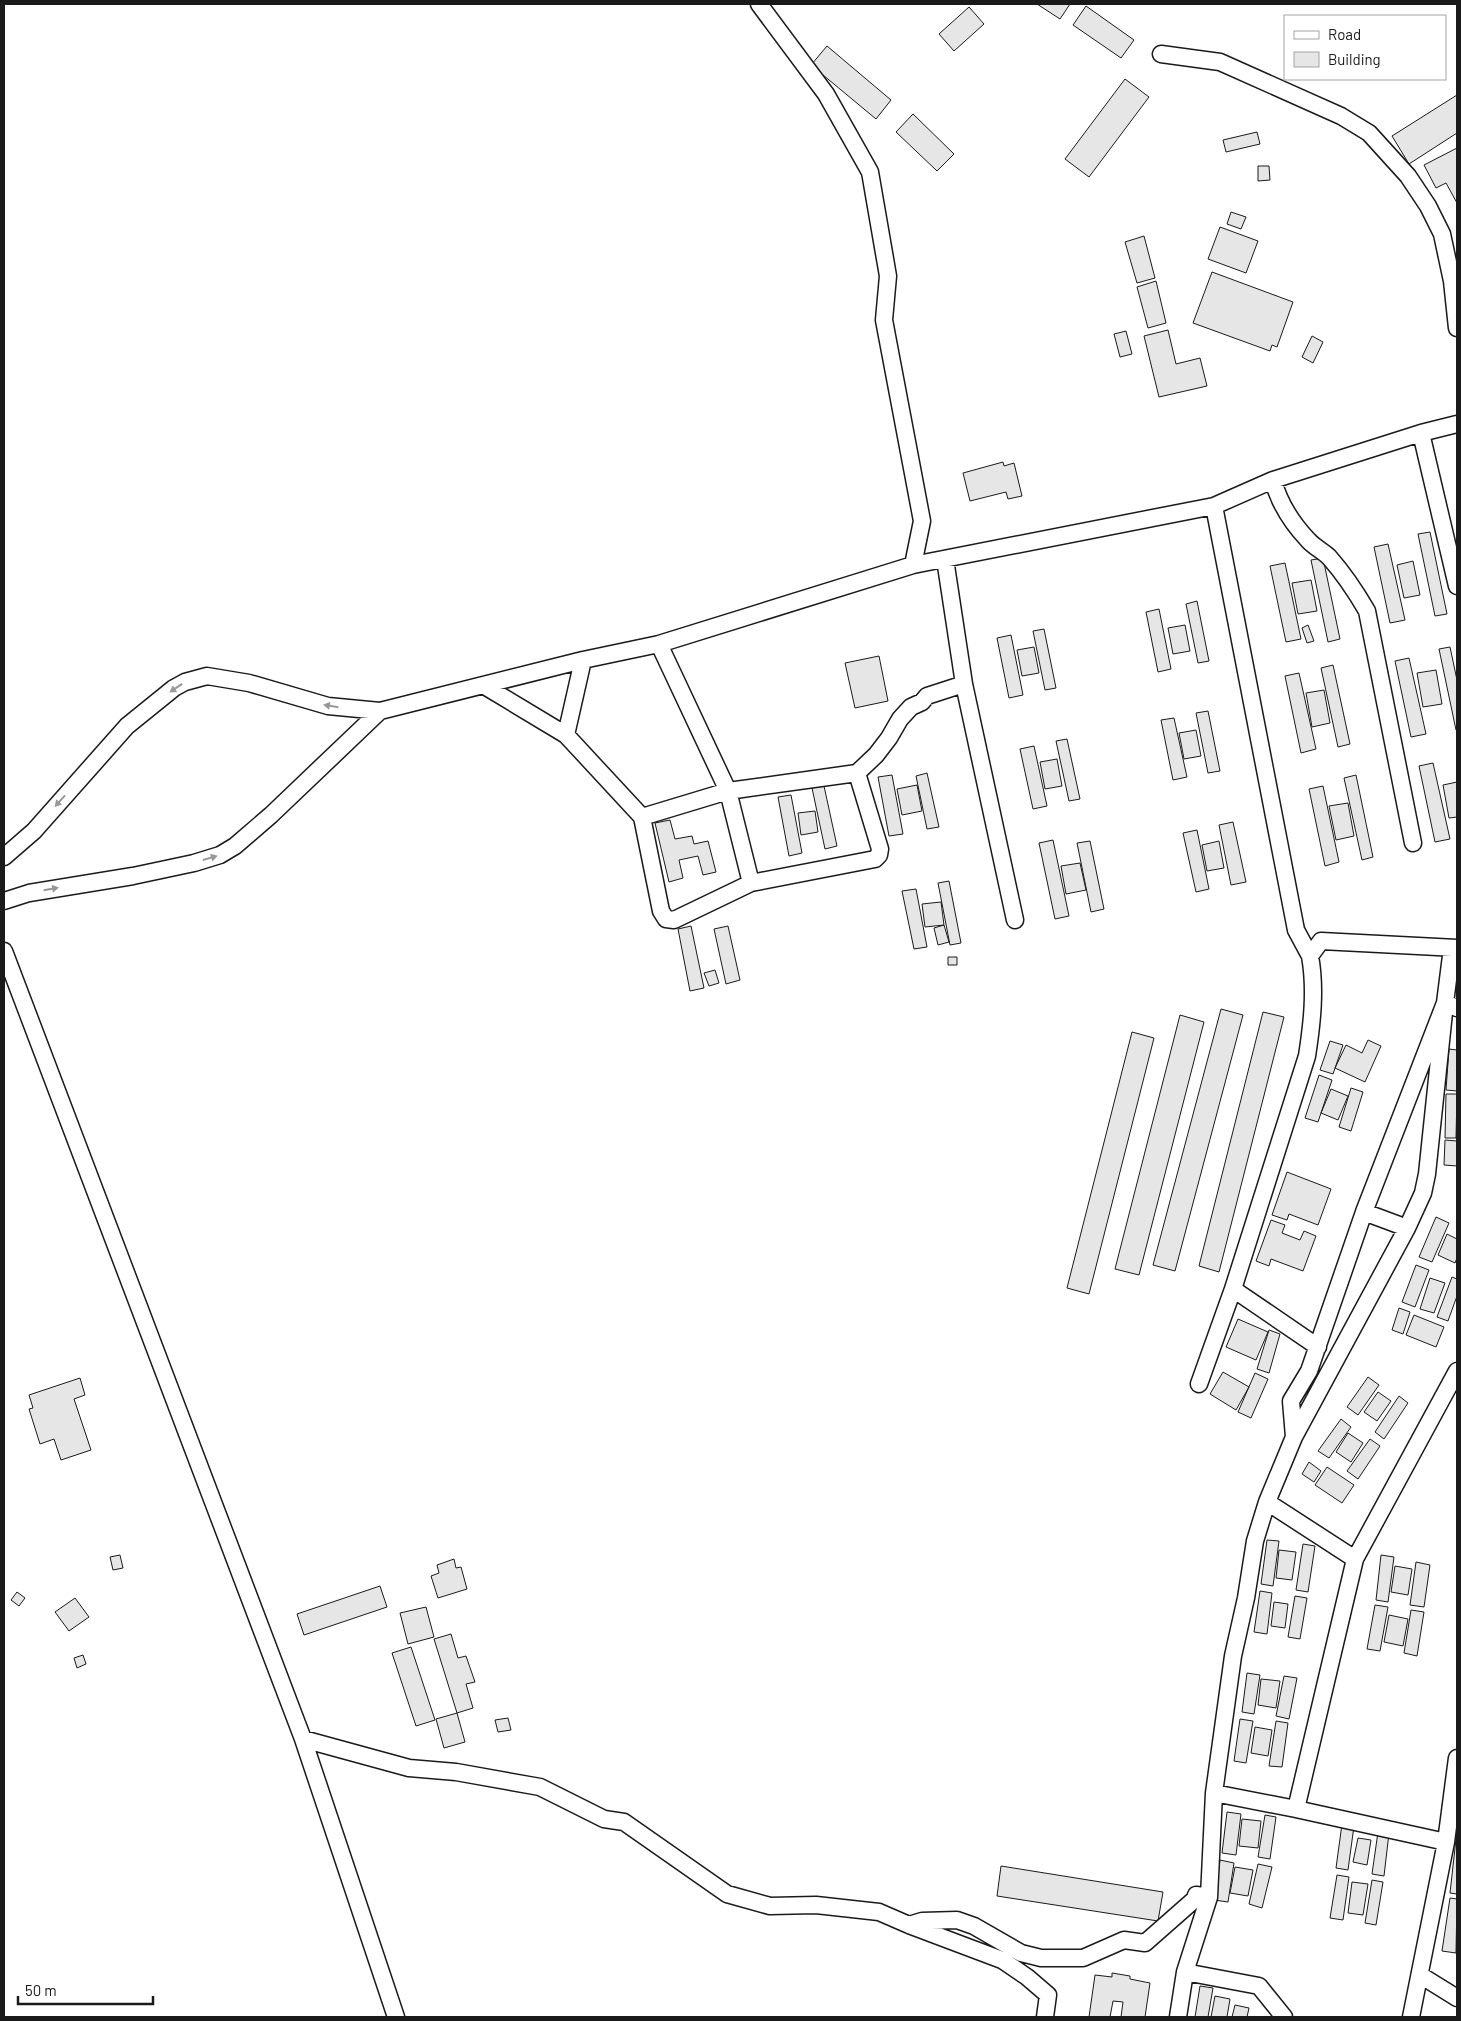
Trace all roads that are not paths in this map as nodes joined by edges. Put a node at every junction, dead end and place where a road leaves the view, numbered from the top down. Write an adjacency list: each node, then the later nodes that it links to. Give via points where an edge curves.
1 (760, 4): 9 (street, via 826,94 870,172 888,276 884,320 922,521)
2 (1161, 54): 3 (street, via 1220,62 1341,116 1369,134 1408,176 1442,234)
3 (1457, 328)
4 (1457, 424): 5 (street)
5 (1421, 433): 6 (street); 10 (street)
6 (1273, 480): 7 (street); 20 (street, via 1278,499 1291,519 1308,542 1327,555 1351,584 1367,611)
7 (1214, 506): 8 (street); 25 (street)
8 (945, 559): 9 (street); 13 (street)
9 (913, 565): 11 (street)
10 (1457, 586)
11 (658, 644): 12 (street); 18 (street)
12 (583, 660): 14 (street); 16 (street)
13 (964, 684): 17 (street, via 927,696 911,707 876,755); 24 (street)
14 (483, 686): 15 (street); 16 (street)
15 (380, 711): 21 (street, one-way to 21, via 328,706 249,683 207,676 185,682 127,726 34,831); 23 (street, one-way to 15, via 29,893 168,868 220,855 271,815)
16 (566, 735): 19 (street)
17 (857, 773): 18 (street); 22 (street, via 880,849 879,855 875,859)
18 (728, 791): 19 (street); 22 (street)
19 (642, 817): 22 (street, via 661,911 666,919 674,920)
20 (1413, 843)
21 (4, 857)
22 (751, 883)
23 (4, 901)
24 (1015, 920)
25 (1296, 930): 26 (street); 29 (street)
26 (1321, 941): 27 (street); 29 (street)
27 (1455, 948): 30 (street)
28 (4, 951): 40 (street)
29 (1310, 956): 33 (street, via 1314,975 1307,1056)
30 (1451, 1005): 31 (street); 32 (street, via 1427,1174 1423,1193)
31 (1364, 1212): 32 (street); 34 (street)
32 (1407, 1228): 37 (street)
33 (1233, 1289): 34 (street); 36 (street)
34 (1318, 1347): 37 (street, via 1310,1371 1291,1401)
35 (1457, 1371): 39 (street)
36 (1199, 1384)
37 (1294, 1437): 38 (street)
38 (1267, 1502): 39 (street); 42 (street, via 1233,1656)
39 (1355, 1560): 43 (street)
40 (303, 1739): 46 (street, via 409,1768 456,1772 540,1787 604,1819 624,1822 727,1894 748,1901 770,1906 816,1905 879,1912); 52 (street)
41 (1457, 1758): 44 (street)
42 (1214, 1793): 43 (street); 45 (street)
43 (1296, 1809): 44 (street)
44 (1446, 1842): 49 (street)
45 (1209, 1897): 47 (street, via 1196,1895 1144,1943 1124,1940 1083,1958 1041,1958); 48 (street)
46 (909, 1925): 47 (street, via 922,1921 957,1920); 50 (street, via 1002,1960)
47 (1019, 1951): 50 (street)
48 (1185, 1972): 54 (street); 55 (street, via 1259,1986)
49 (1420, 1974): 51 (street); 56 (street)
50 (1027, 1977): 53 (street, via 1048,1995)
51 (1457, 1998)
52 (396, 2017)
53 (1045, 2017)
54 (1178, 2017)
55 (1284, 2017)
56 (1411, 2017)

